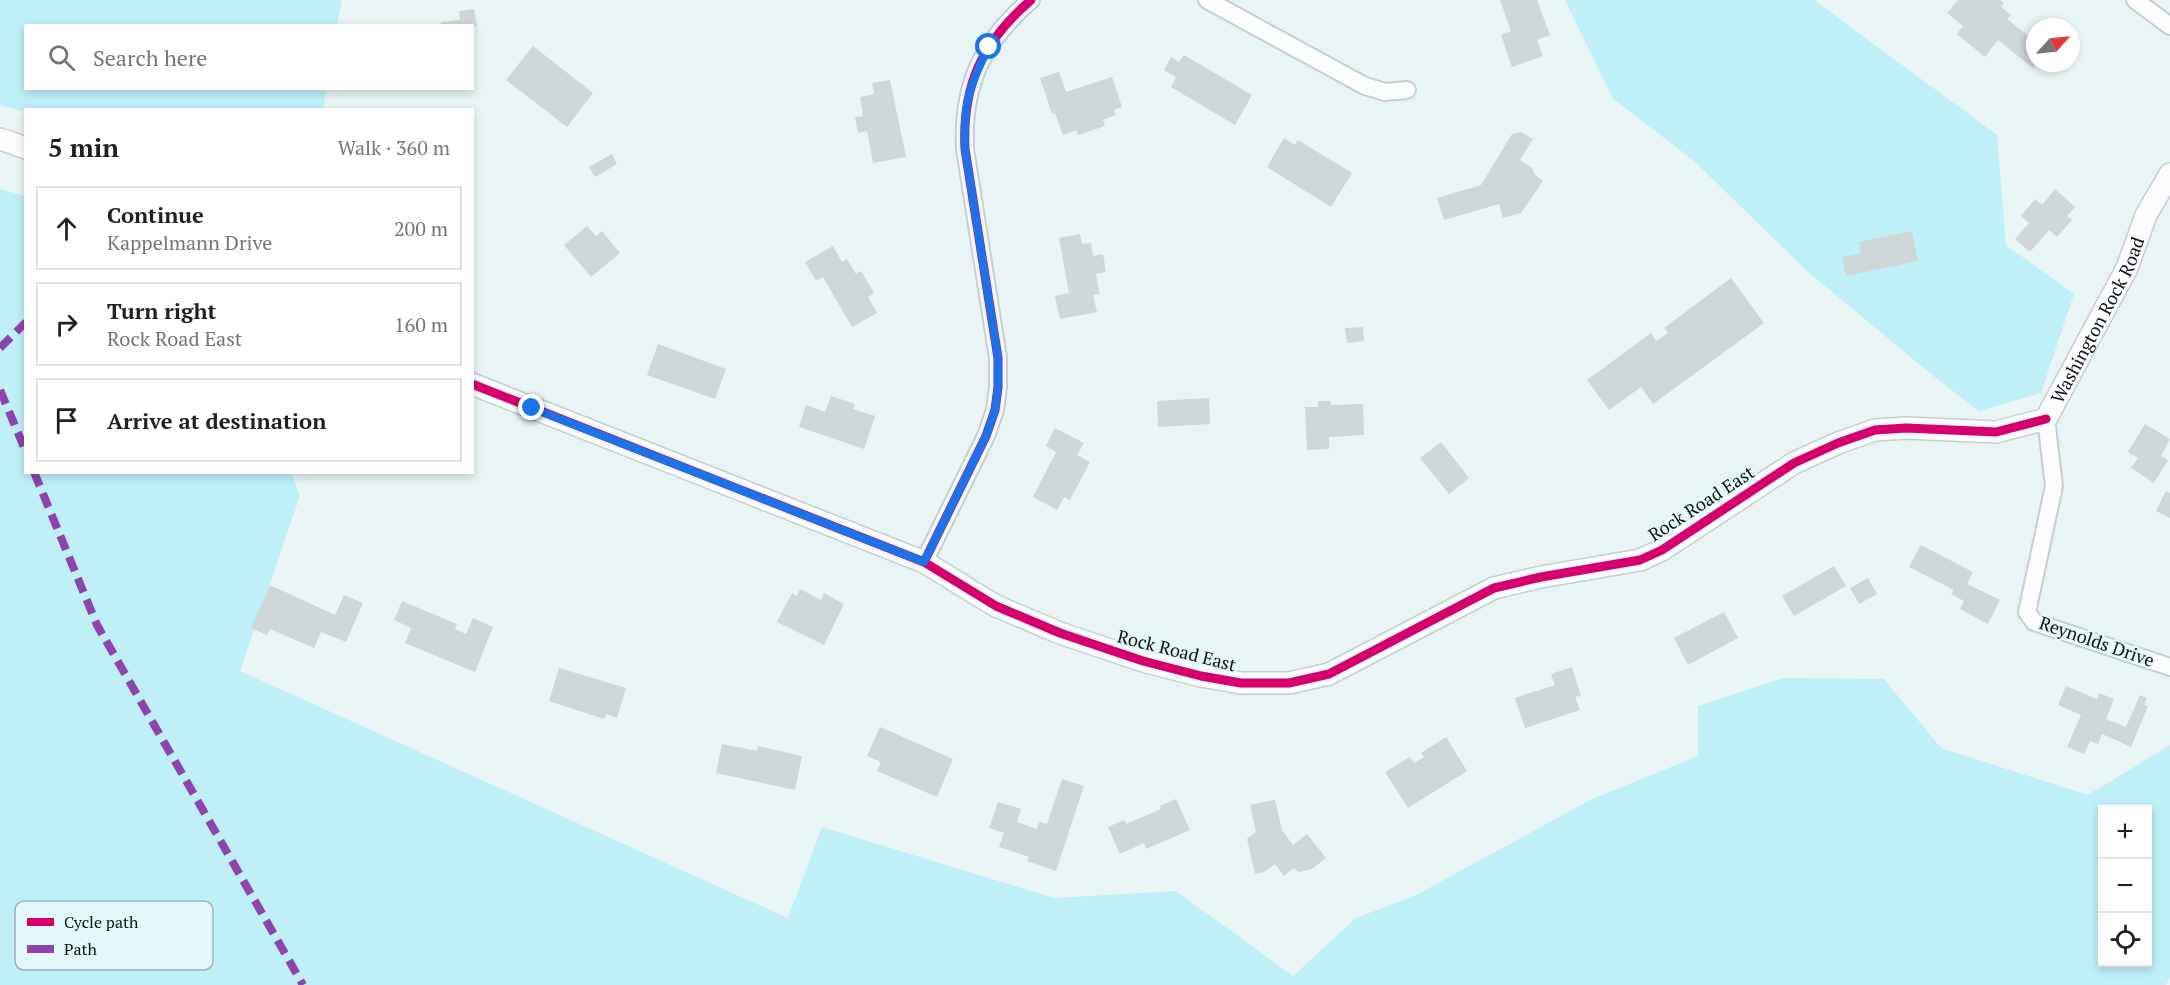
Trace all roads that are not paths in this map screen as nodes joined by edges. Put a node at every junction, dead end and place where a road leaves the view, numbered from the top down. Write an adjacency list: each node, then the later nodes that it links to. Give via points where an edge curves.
1 (1031, 0): 11 (street, via 989,47 966,101 965,149 998,358 998,387 986,436)
2 (1207, 0): 5 (street, via 1365,86 1385,92)
3 (2135, 0): 4 (street)
4 (2170, 26)
5 (1407, 90)
6 (0, 139): 7 (street)
7 (24, 146)
8 (2170, 174): 10 (street, Washington Rock Road, via 2146,215 2127,268)
9 (474, 385): 11 (street, Rock Road East)
10 (2046, 419): 11 (street, Rock Road East, via 1996,432 1875,430 1838,442 1794,462 1662,550 1640,560 1494,588 1329,674 1289,683 1241,683 1143,661 1059,633 996,606); 12 (street, Washington Rock Road, via 2054,486)
11 (924, 562)
12 (2027, 612): 13 (street, Reynolds Drive, via 2034,622)
13 (2170, 667)

